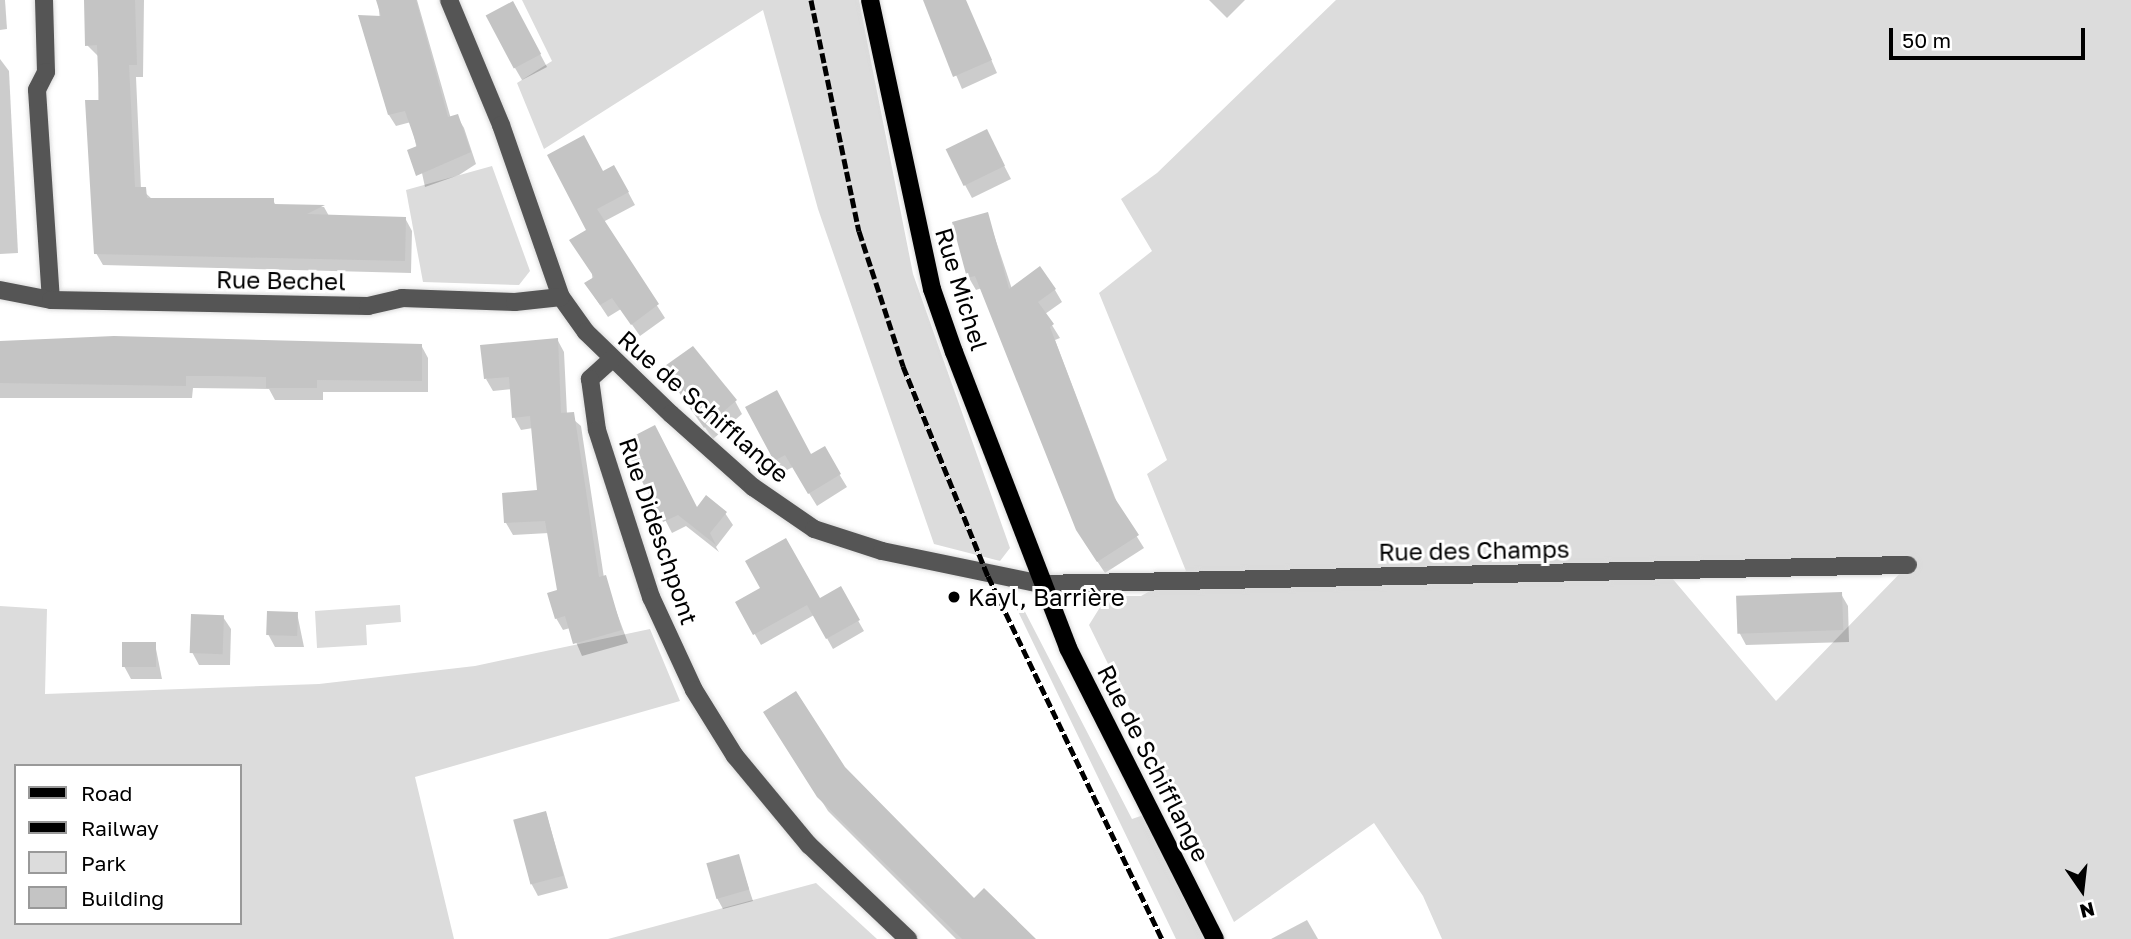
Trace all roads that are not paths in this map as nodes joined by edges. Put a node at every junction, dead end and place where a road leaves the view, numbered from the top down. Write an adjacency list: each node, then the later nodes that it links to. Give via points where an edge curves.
1 (44, 0): 6 (street, via 46,72 37,90)
2 (449, 0): 5 (street, Rue de Schifflange, via 501,125)
3 (870, 0): 9 (main road, Rue Michel, via 932,289)
4 (0, 290): 6 (street, Rue Bechel)
5 (561, 297): 6 (street, Rue Bechel, via 515,302 402,298 368,306); 7 (street, Rue de Schifflange)
6 (51, 300)
7 (612, 359): 9 (street, Rue de Schifflange, via 753,487 814,529 882,551); 10 (street, Rue Dideschpont, via 590,379 597,430 651,597 694,690 735,756 808,845)
8 (1908, 565): 9 (street, Rue des Champs)
9 (1041, 584): 11 (main road, Rue de Schifflange)
10 (908, 939)
11 (1215, 939)

